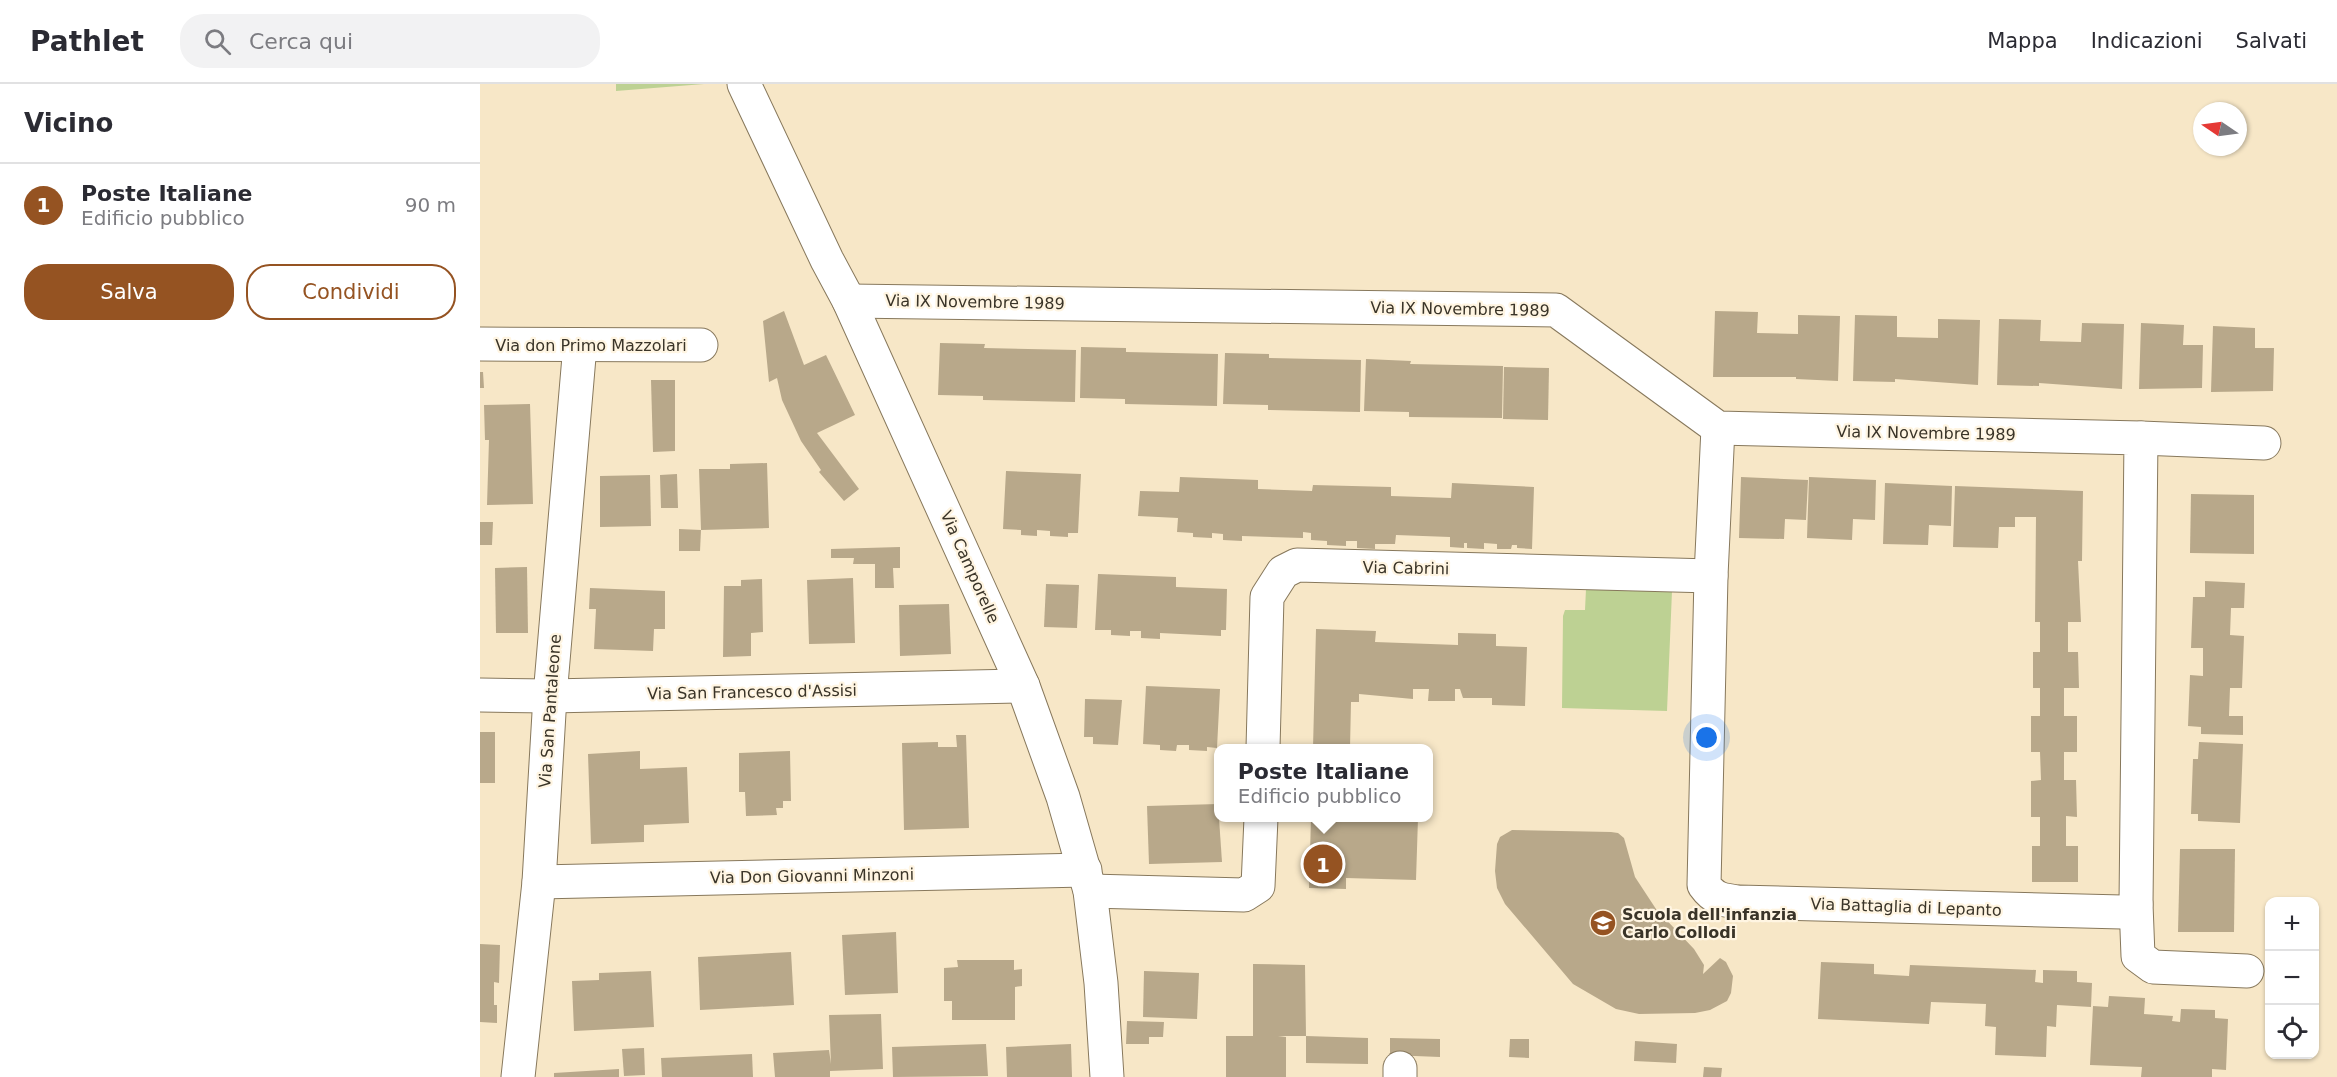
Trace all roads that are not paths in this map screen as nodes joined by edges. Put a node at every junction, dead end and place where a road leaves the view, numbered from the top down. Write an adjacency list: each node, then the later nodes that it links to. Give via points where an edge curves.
1 (744, 84): 2 (street, Via Camporelle)
2 (849, 301): 6 (street, Via IX Novembre 1989, via 1556,310); 10 (street, Via Camporelle)
3 (480, 344): 4 (street, Via don Primo Mazzolari)
4 (580, 345): 5 (street, Via don Primo Mazzolari); 12 (street, Via San Pantaleone)
5 (701, 345)
6 (1718, 428): 7 (street, Via IX Novembre 1989); 9 (street, Via Battaglia di Lepanto)
7 (2141, 438): 8 (street, Via IX Novembre 1989); 17 (street)
8 (2264, 443)
9 (1711, 576): 13 (street, Via Cabrini, via 1297,566 1283,572 1267,597); 17 (street, Via Battaglia di Lepanto, via 1704,885 1711,895 1738,902 2122,912)
10 (1023, 686): 12 (street, Via San Francesco d'Assisi); 15 (street, Via Camporelle)
11 (480, 695): 12 (street, Via San Francesco d'Assisi)
12 (550, 696): 16 (street, Via San Pantaleone)
13 (1263, 744)
14 (1261, 822): 15 (street, via 1258,886 1244,896)
15 (1088, 881): 16 (street, Via Don Giovanni Minzoni); 20 (street, Via Camporelle, via 1101,983)
16 (539, 882): 19 (street, Via San Pantaleone)
17 (2136, 904): 18 (street, via 2136,947 2143,963 2153,967)
18 (2247, 971)
19 (518, 1077)
20 (1107, 1077)

